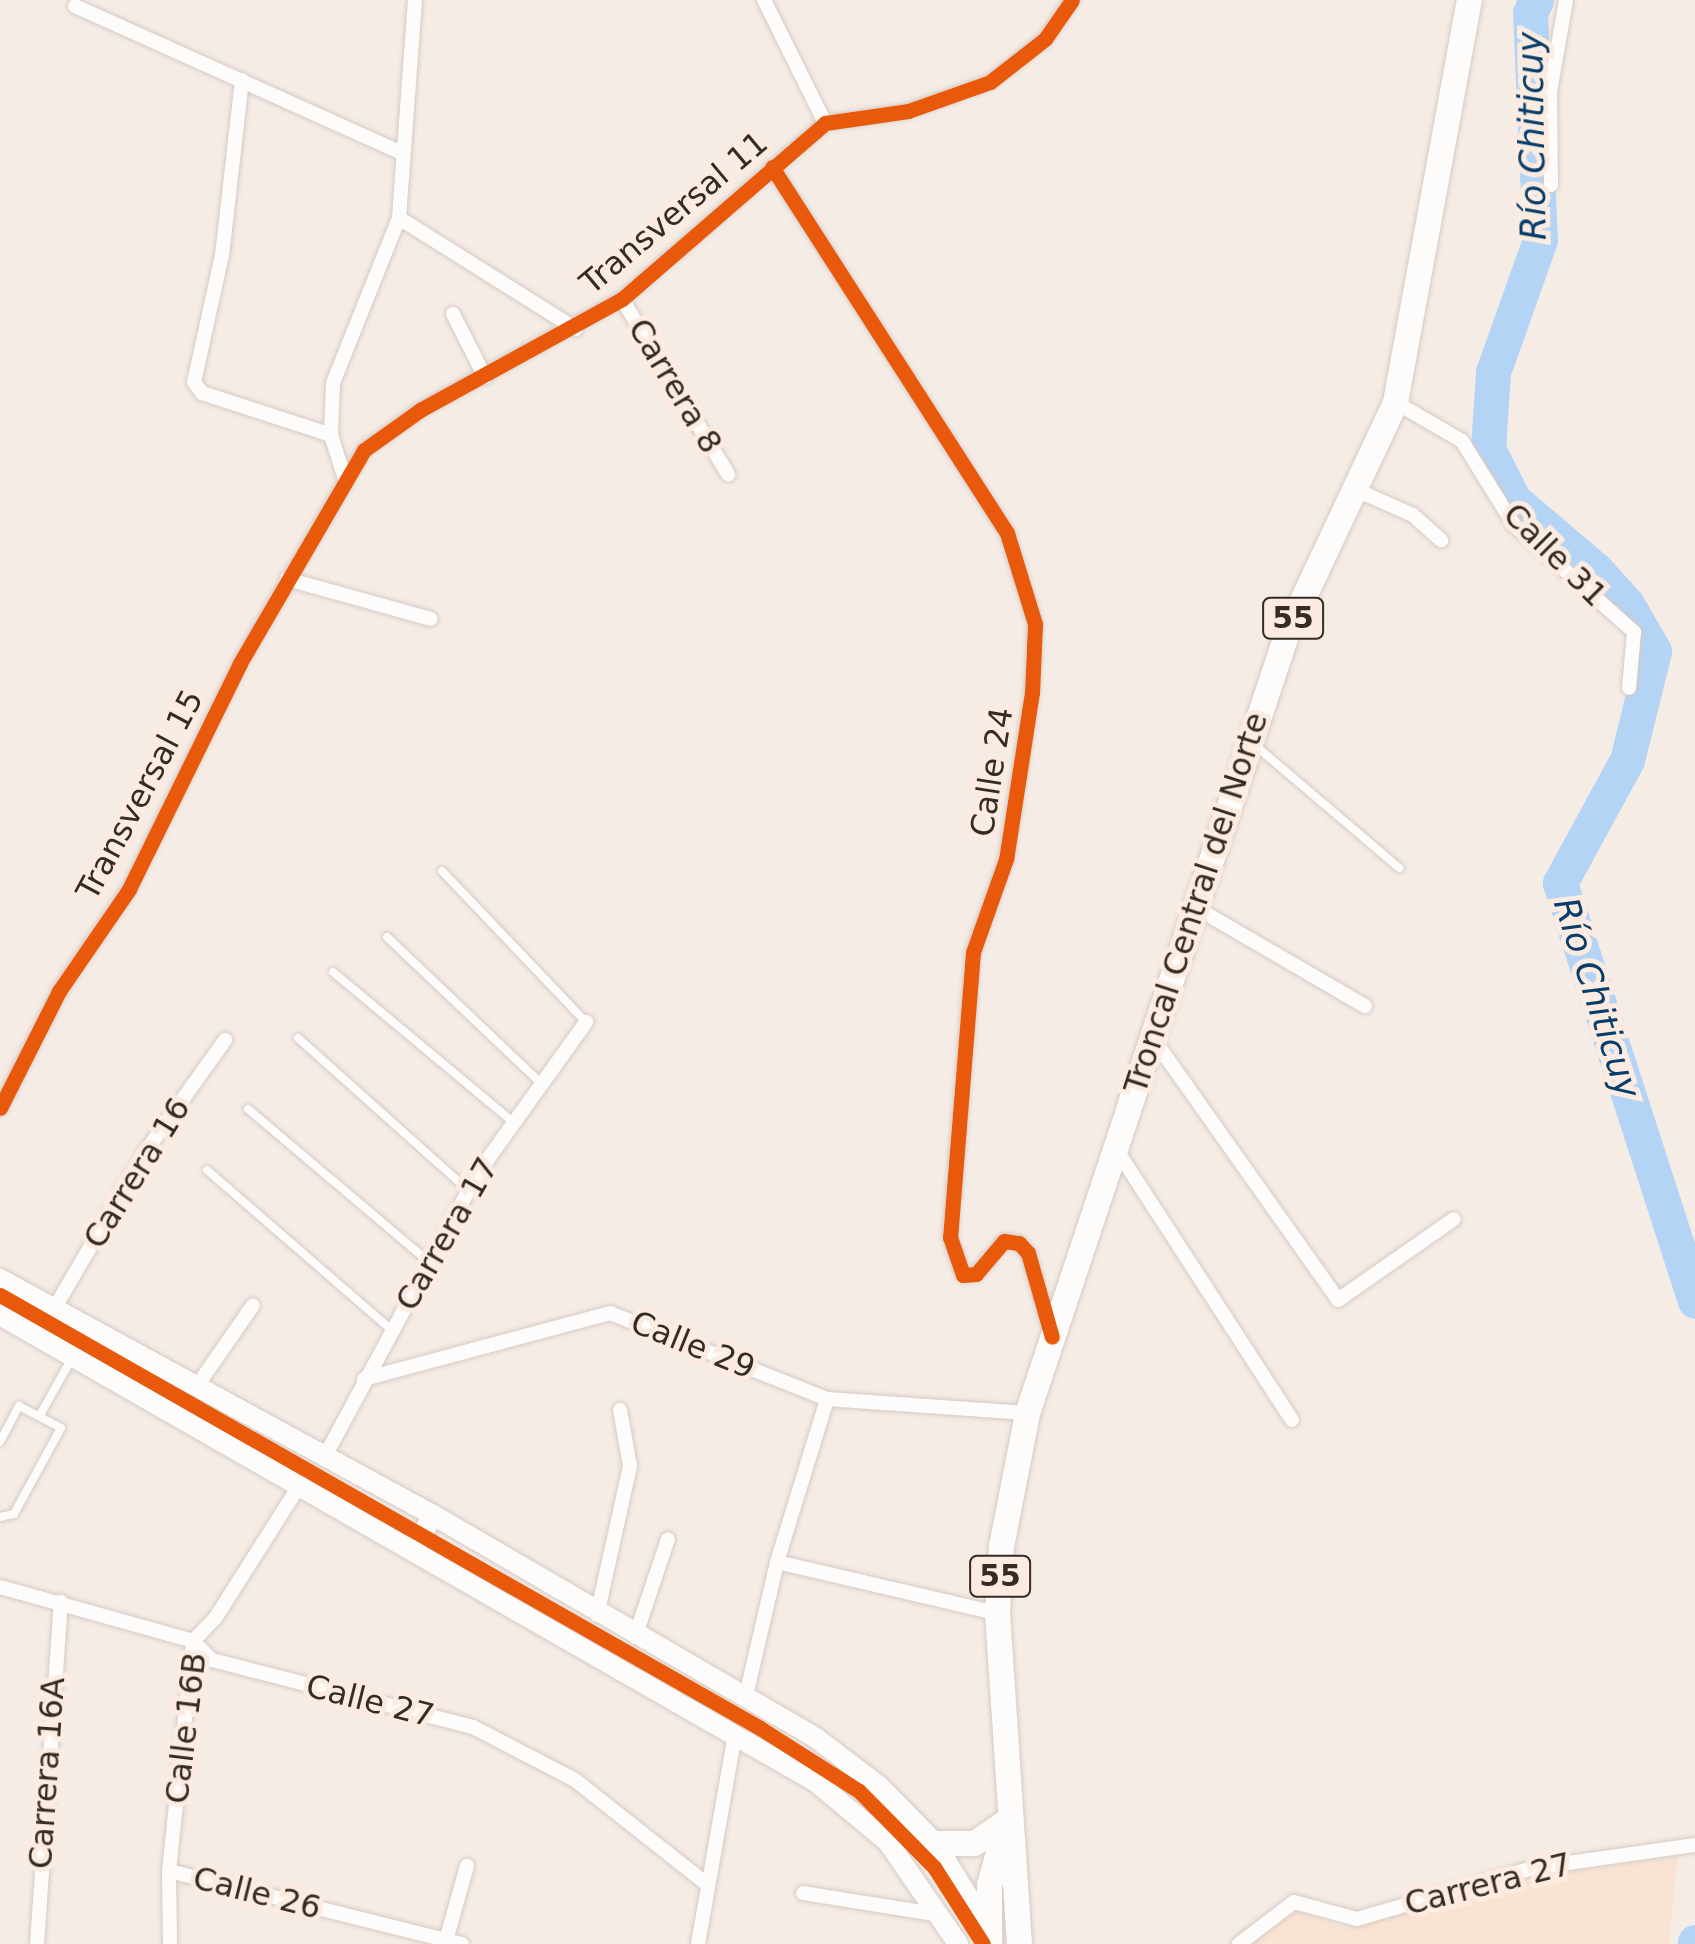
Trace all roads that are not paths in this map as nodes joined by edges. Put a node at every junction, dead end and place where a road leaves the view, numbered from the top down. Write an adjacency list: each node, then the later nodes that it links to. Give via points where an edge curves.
1 (415, 0): 9 (street)
2 (764, 0): 8 (street)
3 (1072, 0): 8 (street, via 1045,39 990,82 908,110)
4 (1469, 0): 17 (highway, Troncal Central del Norte / 55)
5 (1566, 0): 11 (street, via 1550,92)
6 (75, 6): 7 (street)
7 (242, 80): 9 (street); 18 (street, via 222,255 194,382 202,394)
8 (824, 123): 10 (street, Transversal 11)
9 (402, 153): 12 (street)
10 (772, 167): 13 (street, Transversal 11); 52 (street, Calle 24, via 1007,533 1035,624 1032,692 1006,859 973,952 950,1236 953,1263 963,1275 976,1274 1004,1242 1020,1242)
11 (1551, 185)
12 (398, 218): 15 (street); 18 (street, via 333,384)
13 (622, 299): 15 (street, Transversal 11); 19 (street, Carrera 8)
14 (453, 314): 16 (street)
15 (576, 329): 16 (street, Transversal 11)
16 (485, 377): 20 (street, Transversal 11, via 420,410 364,450)
17 (1395, 402): 21 (highway, Troncal Central del Norte / 55); 26 (street, Calle 31, via 1462,442 1514,525 1634,632)
18 (331, 435): 20 (street)
19 (728, 474)
20 (344, 476): 23 (street, Transversal 11)
21 (1354, 490): 22 (street, via 1412,515); 27 (highway, Troncal Central del Norte / 55, via 1286,632)
22 (1441, 540)
23 (286, 579): 24 (street); 25 (street, Transversal 11)
24 (431, 619)
25 (240, 663): 39 (street, Transversal 15, via 130,890 59,991)
26 (1629, 688)
27 (1249, 740): 28 (lane); 30 (highway, Troncal Central del Norte / 55)
28 (1399, 868)
29 (442, 871): 34 (lane)
30 (1192, 906): 33 (street); 35 (highway, Troncal Central del Norte / 55)
31 (387, 936): 38 (lane)
32 (334, 972): 41 (lane)
33 (1364, 1006)
34 (586, 1022): 38 (street, Carrera 17)
35 (1151, 1036): 42 (highway, Troncal Central del Norte / 55); 45 (street, via 1338,1300)
36 (298, 1038): 44 (lane)
37 (225, 1040): 49 (street, Carrera 16, via 148,1148)
38 (542, 1084): 41 (street, Carrera 17)
39 (0, 1108)
40 (248, 1109): 46 (lane)
41 (514, 1124): 44 (street, Carrera 17)
42 (1116, 1149): 52 (highway, Troncal Central del Norte / 55); 60 (street)
43 (207, 1170): 51 (lane)
44 (469, 1190): 46 (street, Carrera 17)
45 (1454, 1219)
46 (430, 1263): 51 (street, Carrera 17)
47 (0, 1279): 49 (main road)
48 (253, 1305): 55 (street)
49 (54, 1308): 55 (main road)
50 (0, 1314): 53 (main road)
51 (392, 1330): 54 (street, Carrera 17)
52 (1052, 1337): 58 (highway, Troncal Central del Norte / 55)
53 (74, 1356): 59 (lane); 63 (main road)
54 (364, 1379): 56 (street, Calle 29, via 610,1313); 62 (street, Carrera 17)
55 (197, 1386): 62 (main road)
56 (827, 1398): 58 (street, Calle 29); 68 (street)
57 (620, 1410): 72 (street, via 630,1466)
58 (1026, 1412): 71 (highway, Troncal Central del Norte / 55, via 1011,1479)
59 (40, 1415): 61 (lane, via 19,1406); 65 (lane, via 61,1428 14,1514)
60 (1292, 1420)
61 (0, 1442)
62 (325, 1456): 64 (main road)
63 (301, 1483): 67 (main road); 74 (street, Calle 16B, via 216,1617)
64 (433, 1515): 67 (main road); 72 (main road)
65 (0, 1516)
66 (668, 1540): 73 (street)
67 (413, 1551): 76 (main road)
68 (776, 1562): 71 (street); 75 (street)
69 (0, 1587): 70 (street, Calle 27)
70 (60, 1602): 74 (street, Calle 27); 87 (street, Carrera 16A)
71 (997, 1613): 77 (highway, Troncal Central del Norte / 55)
72 (597, 1615): 73 (main road)
73 (634, 1638): 75 (main road)
74 (193, 1641): 81 (street, Calle 16B); 82 (street, Calle 27, via 212,1660 473,1727 574,1780)
75 (745, 1700): 78 (main road, via 832,1750 879,1786)
76 (734, 1740): 82 (street); 84 (main road, via 816,1782 888,1842)
77 (1007, 1821): 78 (highway, via 974,1842); 86 (highway, 55, via 989,1885); 92 (highway, 55, via 1018,1884)
78 (934, 1843): 86 (main road)
79 (1695, 1845): 93 (street, Carrera 27, via 1533,1868 1356,1919 1294,1902)
80 (467, 1866): 85 (street)
81 (168, 1870): 85 (street, Calle 26); 88 (street, Calle 16B)
82 (708, 1885): 90 (street)
83 (804, 1893): 84 (street)
84 (944, 1916): 91 (main road)
85 (447, 1937): 89 (street, Calle 26)
86 (992, 1939)
87 (37, 1944)
88 (170, 1944)
89 (462, 1944)
90 (698, 1944)
91 (958, 1944)
92 (1018, 1944)
93 (1239, 1944)

